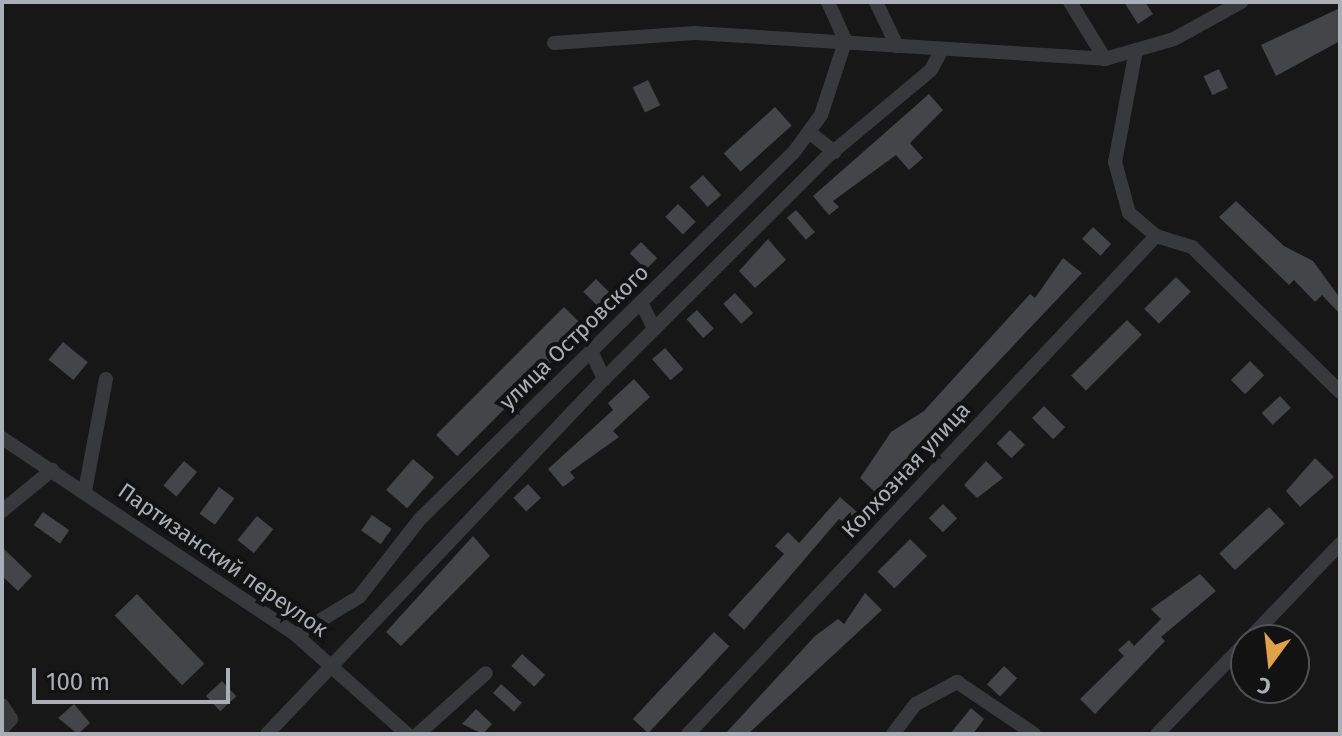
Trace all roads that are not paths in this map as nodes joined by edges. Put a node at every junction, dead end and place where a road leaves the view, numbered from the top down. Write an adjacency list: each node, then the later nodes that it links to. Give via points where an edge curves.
1 (828, 2): 5 (street)
2 (876, 2): 7 (street)
3 (1070, 2): 10 (street)
4 (1241, 2): 9 (street, via 1174,39)
5 (846, 42): 6 (street, via 695,33); 7 (street); 11 (street, улица Островского)
6 (554, 43)
7 (897, 46): 8 (street)
8 (942, 49): 10 (street); 12 (street, via 931,70)
9 (1136, 50): 10 (street); 13 (street, via 1115,162 1129,213)
10 (1105, 59)
11 (810, 133): 12 (street); 14 (street, улица Островского)
12 (834, 152): 15 (street)
13 (1156, 236): 19 (street, via 1192,247); 35 (street, Колхозная улица)
14 (641, 302): 15 (street); 16 (street, улица Островского)
15 (654, 329): 18 (street)
16 (591, 351): 18 (street); 26 (street, улица Островского, via 420,519 359,597)
17 (106, 379): 22 (street)
18 (604, 379): 28 (street)
19 (1340, 392)
20 (2, 438): 21 (street, Партизанский переулок)
21 (52, 470): 22 (street, Партизанский переулок); 23 (street)
22 (85, 491): 26 (street, Партизанский переулок)
23 (2, 511)
24 (1340, 544): 25 (street)
25 (1263, 624)
26 (296, 635): 28 (street, Партизанский переулок)
27 (1230, 659): 38 (street)
28 (336, 666): 32 (street); 33 (street, Партизанский переулок)
29 (486, 673): 34 (street)
30 (2, 705): 31 (street, via 11,719)
31 (2, 729)
32 (267, 734)
33 (407, 734)
34 (418, 734)
35 (688, 734)
36 (893, 734): 37 (street, via 916,704 957,682)
37 (1034, 734)
38 (1157, 734)

